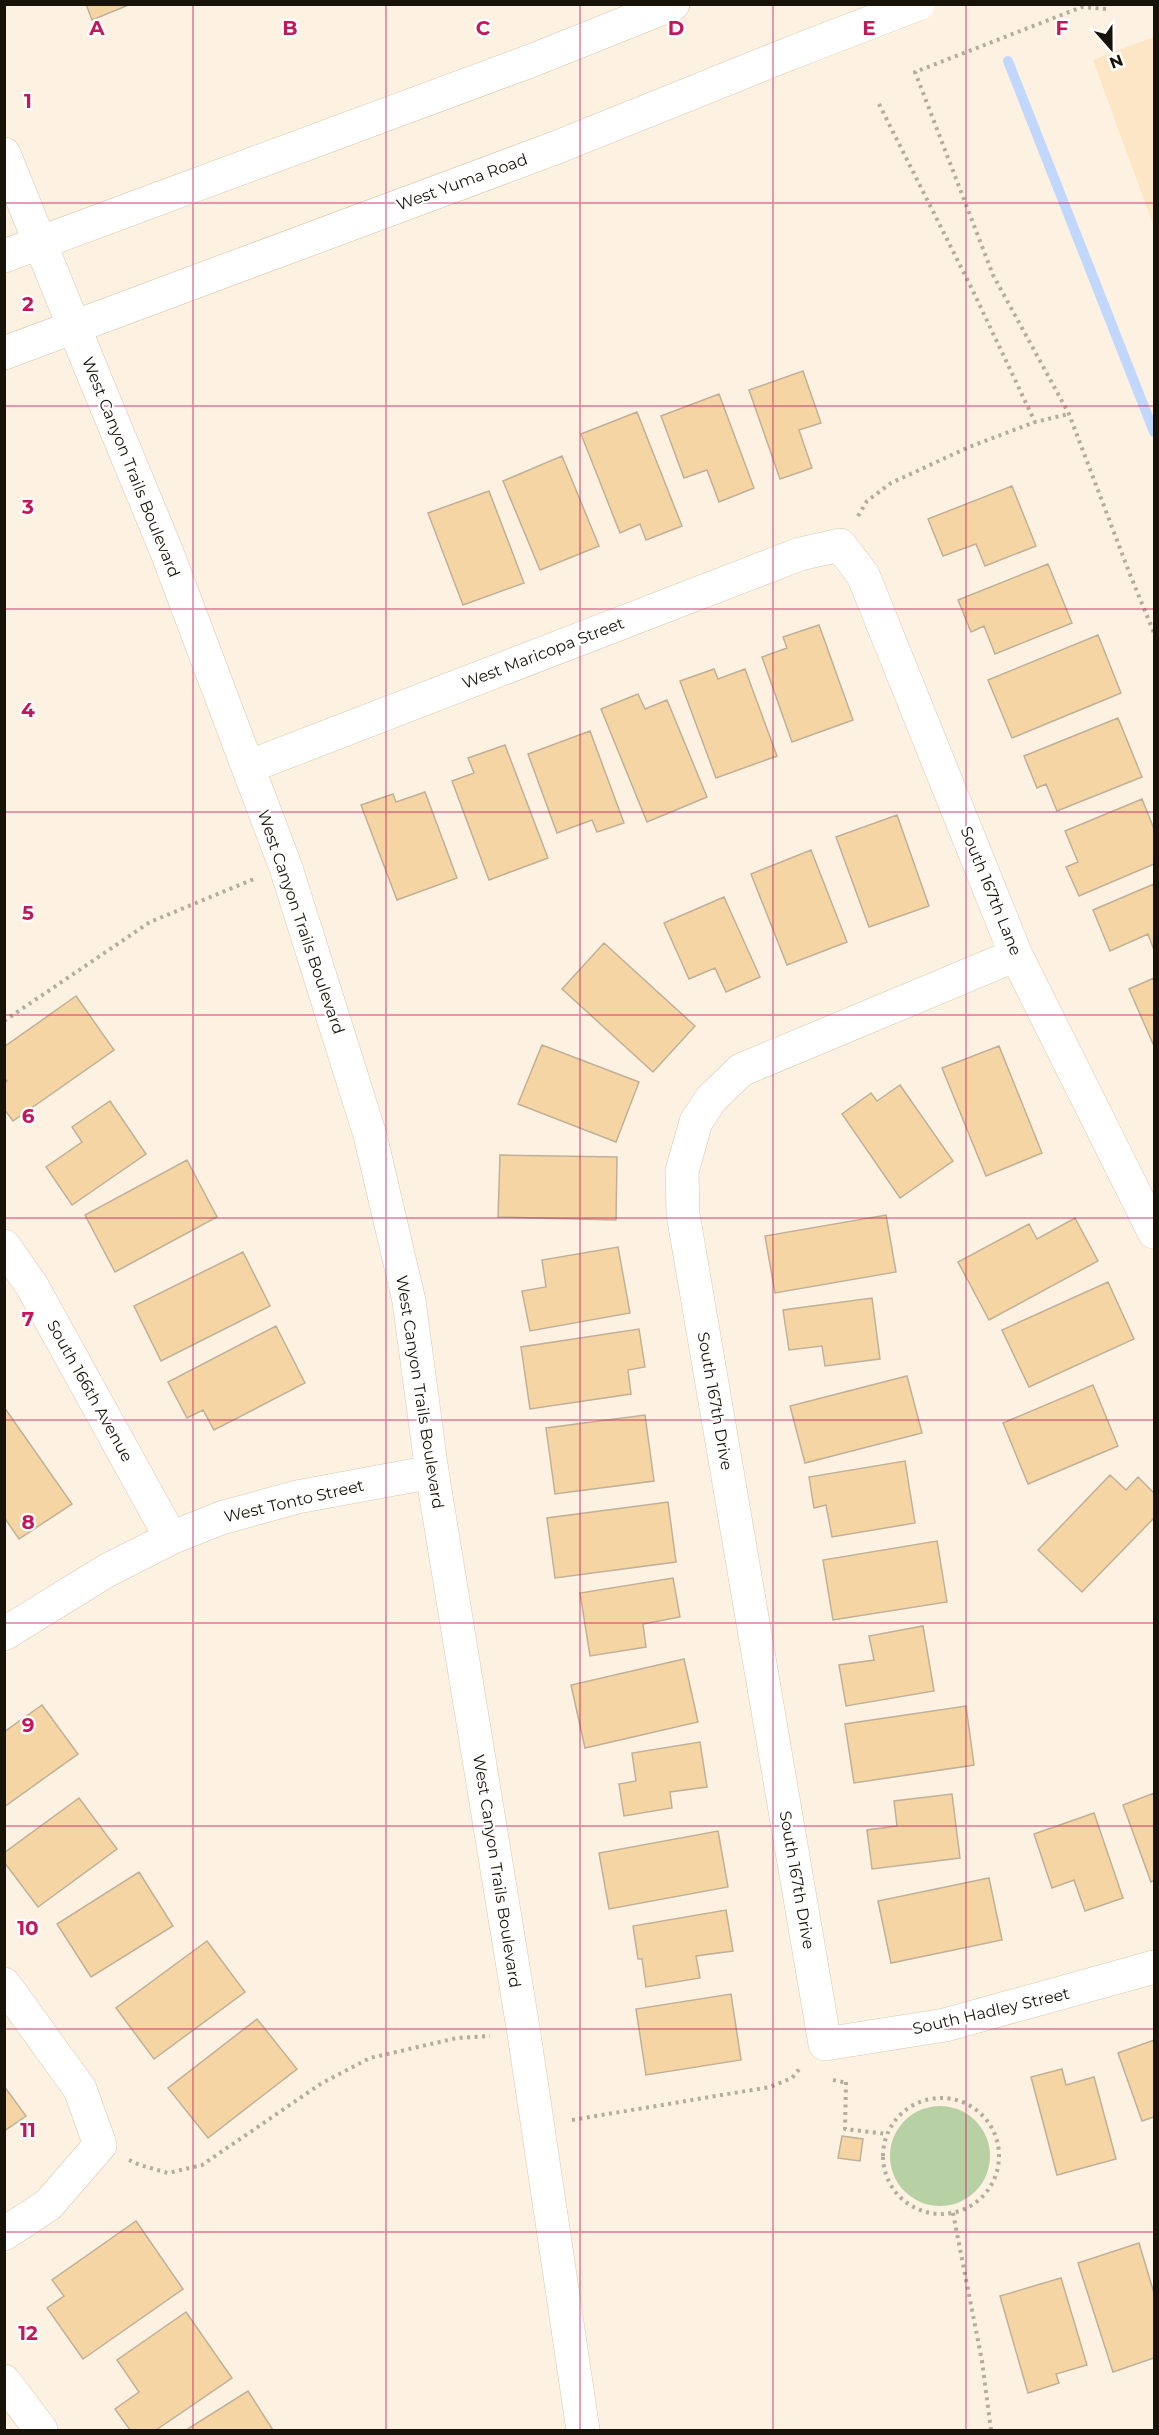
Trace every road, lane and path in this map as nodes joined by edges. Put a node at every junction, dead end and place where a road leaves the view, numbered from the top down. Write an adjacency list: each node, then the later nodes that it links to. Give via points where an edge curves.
1 (673, 4): 6 (street)
2 (918, 4): 8 (street, West Yuma Road, bridge, via 555,148)
3 (1106, 9): 10 (path, via 1082,7 915,72 993,275)
4 (879, 104): 11 (path)
5 (4, 154): 6 (street, West Canyon Trails Boulevard)
6 (39, 242): 7 (street); 8 (street, West Canyon Trails Boulevard)
7 (4, 256)
8 (75, 326): 9 (street, West Yuma Road); 14 (street, West Canyon Trails Boulevard)
9 (4, 353)
10 (1069, 414): 11 (path); 13 (path)
11 (1035, 422): 12 (path, via 891,483 867,501)
12 (840, 545): 14 (street, West Maricopa Street, via 800,554); 16 (street, South 167th Lane, via 863,575)
13 (1155, 633)
14 (248, 767): 15 (street, West Canyon Trails Boulevard)
15 (286, 868): 17 (path, via 234,885 150,922); 20 (street, West Canyon Trails Boulevard, via 370,1135 409,1301)
16 (1017, 955): 18 (street, South 167th Lane); 26 (street, South 167th Drive, via 741,1070 711,1099 696,1122 682,1171 684,1214)
17 (4, 1021)
18 (1155, 1232)
19 (4, 1246): 21 (street, South 166th Avenue, via 33,1286)
20 (432, 1472): 21 (street, West Tonto Street, via 297,1497 221,1518); 25 (street, West Canyon Trails Boulevard)
21 (171, 1538): 22 (street, West Tonto Street, via 105,1571)
22 (4, 1634)
23 (1155, 1967): 26 (street, South Hadley Street)
24 (4, 1984): 31 (street, via 80,2089)
25 (524, 2034): 29 (street, West Canyon Trails Boulevard); 31 (path, via 457,2038 370,2058 322,2084 202,2165 168,2173 140,2165)
26 (817, 2056): 28 (path); 29 (path, via 792,2078 770,2087)
27 (829, 2080): 28 (path)
28 (847, 2084): 30 (path, via 845,2129)
29 (537, 2125): 36 (street, West Canyon Trails Boulevard)
30 (887, 2134): 32 (path, via 883,2164 900,2198 934,2214); 32 (path, via 902,2113 937,2098 956,2100 988,2121 999,2157 995,2176 986,2192)
31 (100, 2145): 33 (street, via 48,2205)
32 (953, 2213): 37 (path, via 982,2361)
33 (4, 2234)
34 (4, 2381): 35 (street)
35 (40, 2430)
36 (583, 2430)
37 (991, 2430)

